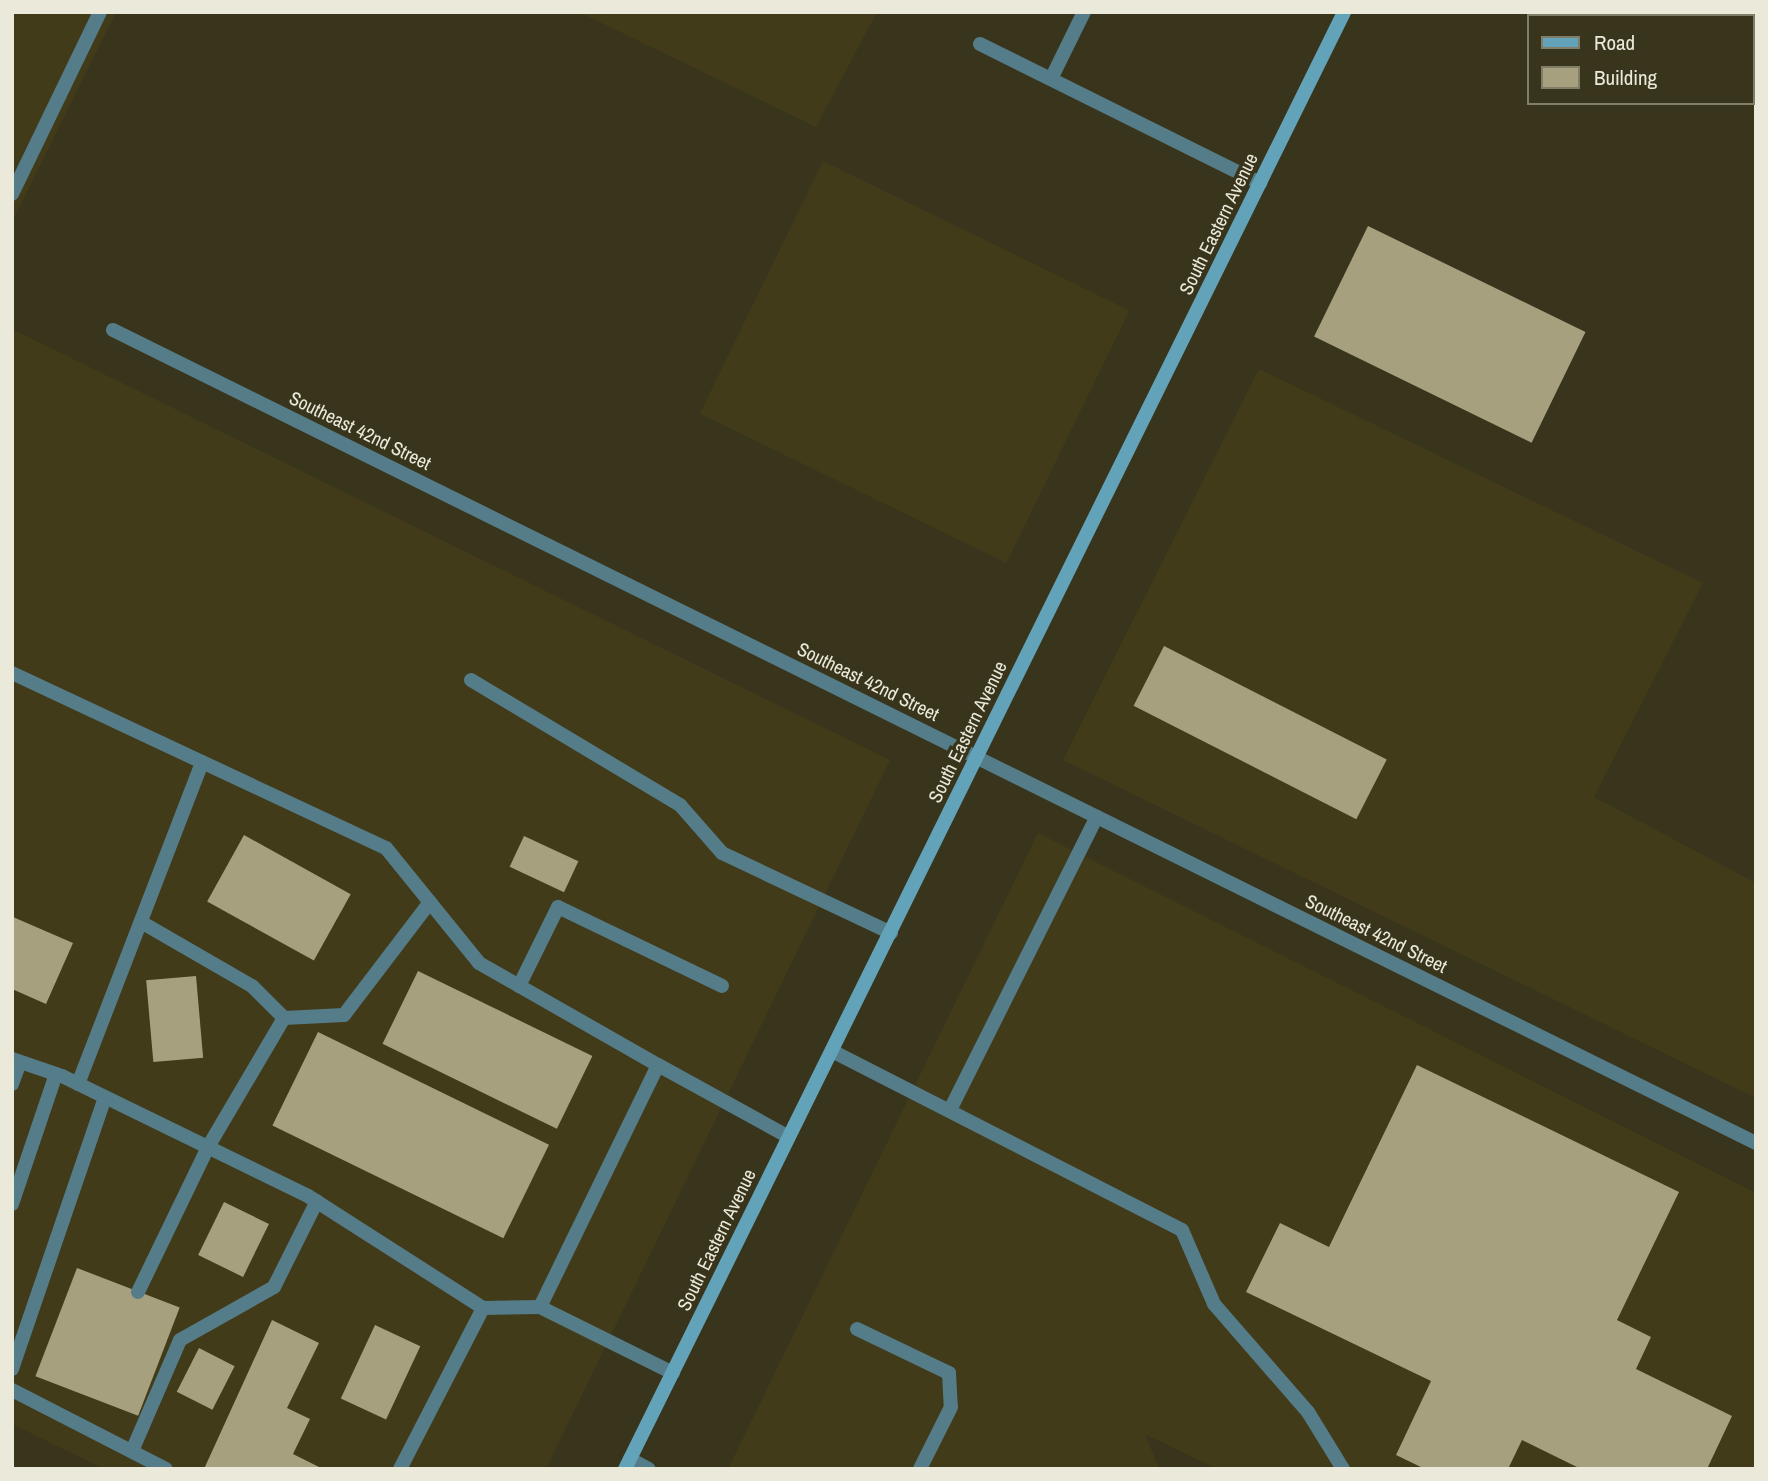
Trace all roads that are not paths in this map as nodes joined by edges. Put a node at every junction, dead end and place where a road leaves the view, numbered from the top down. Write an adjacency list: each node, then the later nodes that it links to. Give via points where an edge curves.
1 (100, 12): 7 (street)
2 (1084, 12): 5 (street)
3 (1344, 12): 6 (main road, South Eastern Avenue)
4 (980, 44): 5 (street)
5 (1051, 79): 6 (street)
6 (1260, 183): 11 (main road, South Eastern Avenue)
7 (12, 194)
8 (113, 330): 11 (street, Southeast 42nd Street)
9 (12, 673): 12 (street)
10 (471, 680): 16 (street, via 680,805 695,827 731,858)
11 (978, 758): 13 (street, Southeast 42nd Street); 16 (main road, South Eastern Avenue)
12 (202, 762): 14 (street, via 386,848); 15 (street)
13 (1097, 817): 27 (street); 29 (street, Southeast 42nd Street)
14 (429, 902): 17 (street, via 479,963); 19 (street, via 344,1015)
15 (141, 922): 19 (street, via 252,986); 25 (street)
16 (891, 933): 20 (main road, South Eastern Avenue)
17 (519, 986): 18 (street, via 558,907); 22 (street)
18 (722, 986)
19 (284, 1018): 30 (street)
20 (832, 1051): 27 (street); 28 (main road, South Eastern Avenue)
21 (16, 1061): 23 (street); 24 (street)
22 (658, 1065): 28 (street); 35 (street)
23 (56, 1074): 25 (street); 32 (street)
24 (12, 1084)
25 (78, 1084): 26 (street)
26 (105, 1097): 30 (street); 37 (street)
27 (950, 1110): 46 (street, via 1182,1230 1214,1304 1308,1412)
28 (789, 1137): 38 (main road, South Eastern Avenue)
29 (1756, 1143)
30 (208, 1147): 31 (street); 33 (street)
31 (317, 1202): 34 (street); 40 (street, via 274,1287 180,1340)
32 (12, 1204)
33 (138, 1292)
34 (483, 1307): 35 (street); 43 (street)
35 (540, 1307): 38 (street)
36 (857, 1329): 45 (street, via 949,1373 951,1407)
37 (12, 1369)
38 (673, 1373): 41 (main road, South Eastern Avenue)
39 (12, 1390): 40 (street)
40 (132, 1451): 42 (street)
41 (628, 1464): 44 (street)
42 (166, 1469)
43 (400, 1469)
44 (649, 1469)
45 (920, 1469)
46 (1343, 1469)

